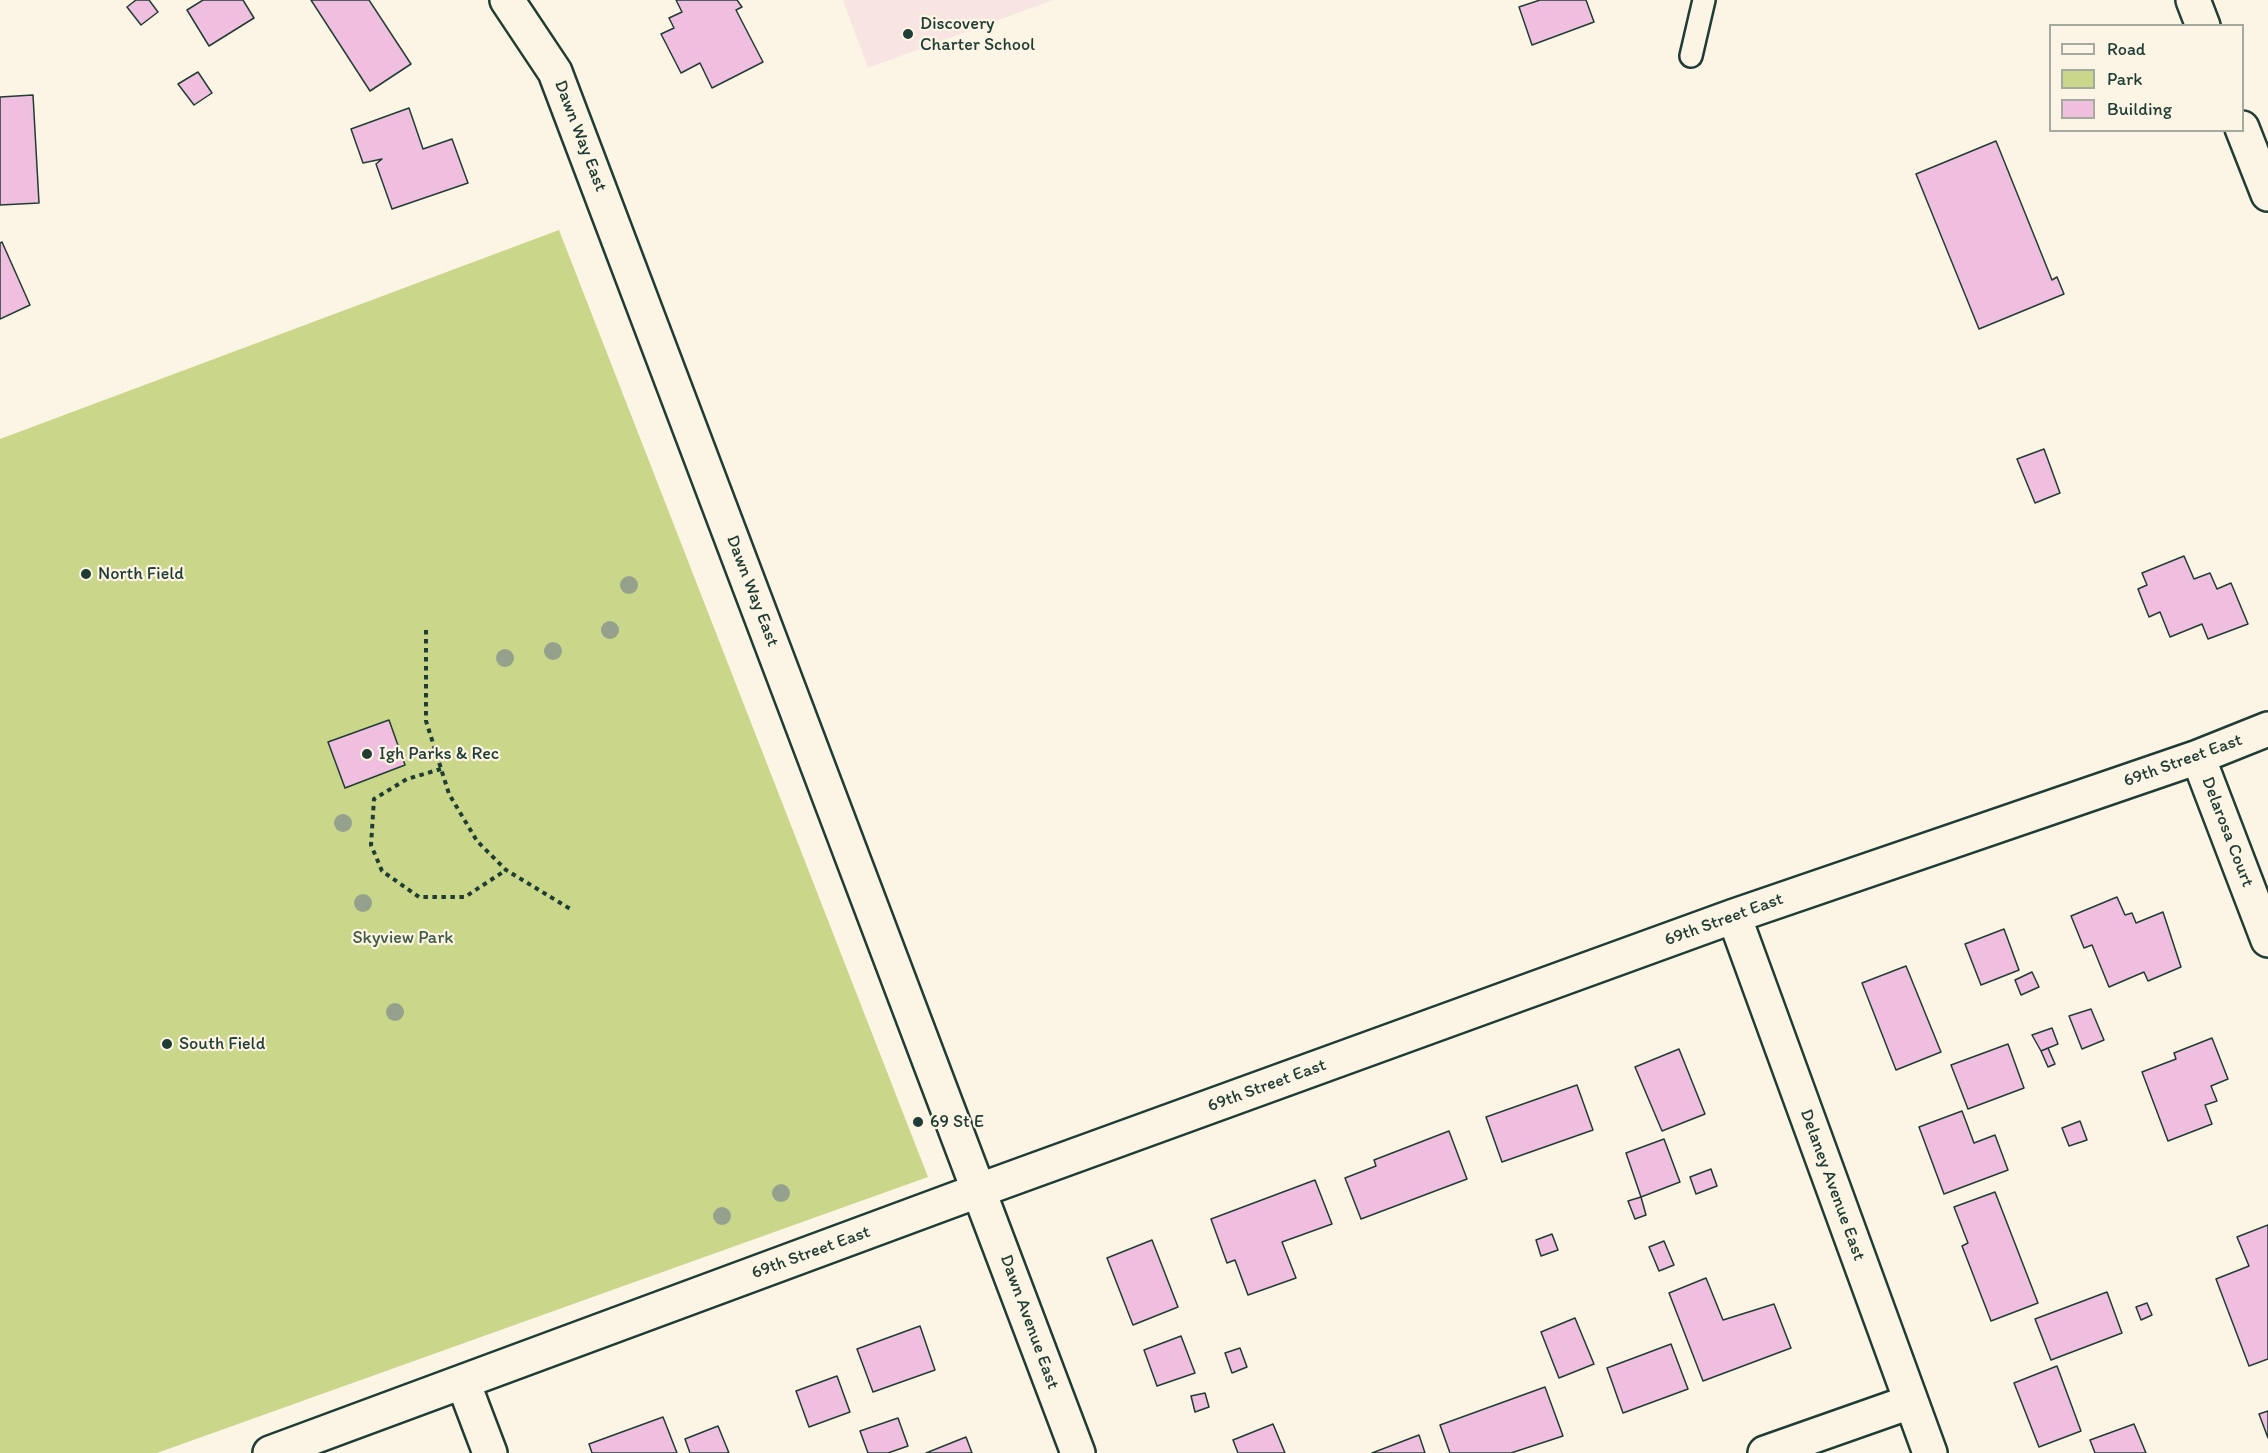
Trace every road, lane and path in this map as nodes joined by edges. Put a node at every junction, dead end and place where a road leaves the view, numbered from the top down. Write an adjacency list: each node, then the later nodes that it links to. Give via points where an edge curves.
1 (507, 0): 16 (street, Dawn Way East, via 555,72)
2 (1704, 0): 5 (lane)
3 (2193, 0): 4 (street)
4 (2202, 24)
5 (1691, 56)
6 (2244, 132): 7 (street)
7 (2268, 194)
8 (426, 630): 11 (path, via 426,721)
9 (2268, 729): 10 (street, 69th Street East)
10 (2198, 757): 14 (street, 69th Street East); 15 (street, Delarosa Court)
11 (441, 769): 12 (path, via 449,794 477,842); 12 (path, via 407,779 374,799 371,845 382,871 419,897 465,897)
12 (506, 870): 13 (path)
13 (572, 910)
14 (1734, 916): 16 (street, 69th Street East); 18 (street, Delaney Avenue East)
15 (2268, 940)
16 (980, 1190): 17 (street, 69th Street East); 21 (street, Dawn Avenue East)
17 (463, 1382): 19 (street, 69th Street East); 20 (street)
18 (1910, 1402): 22 (street); 23 (street, Delaney Avenue East)
19 (270, 1453)
20 (490, 1453)
21 (1078, 1453)
22 (1765, 1453)
23 (1930, 1453)

